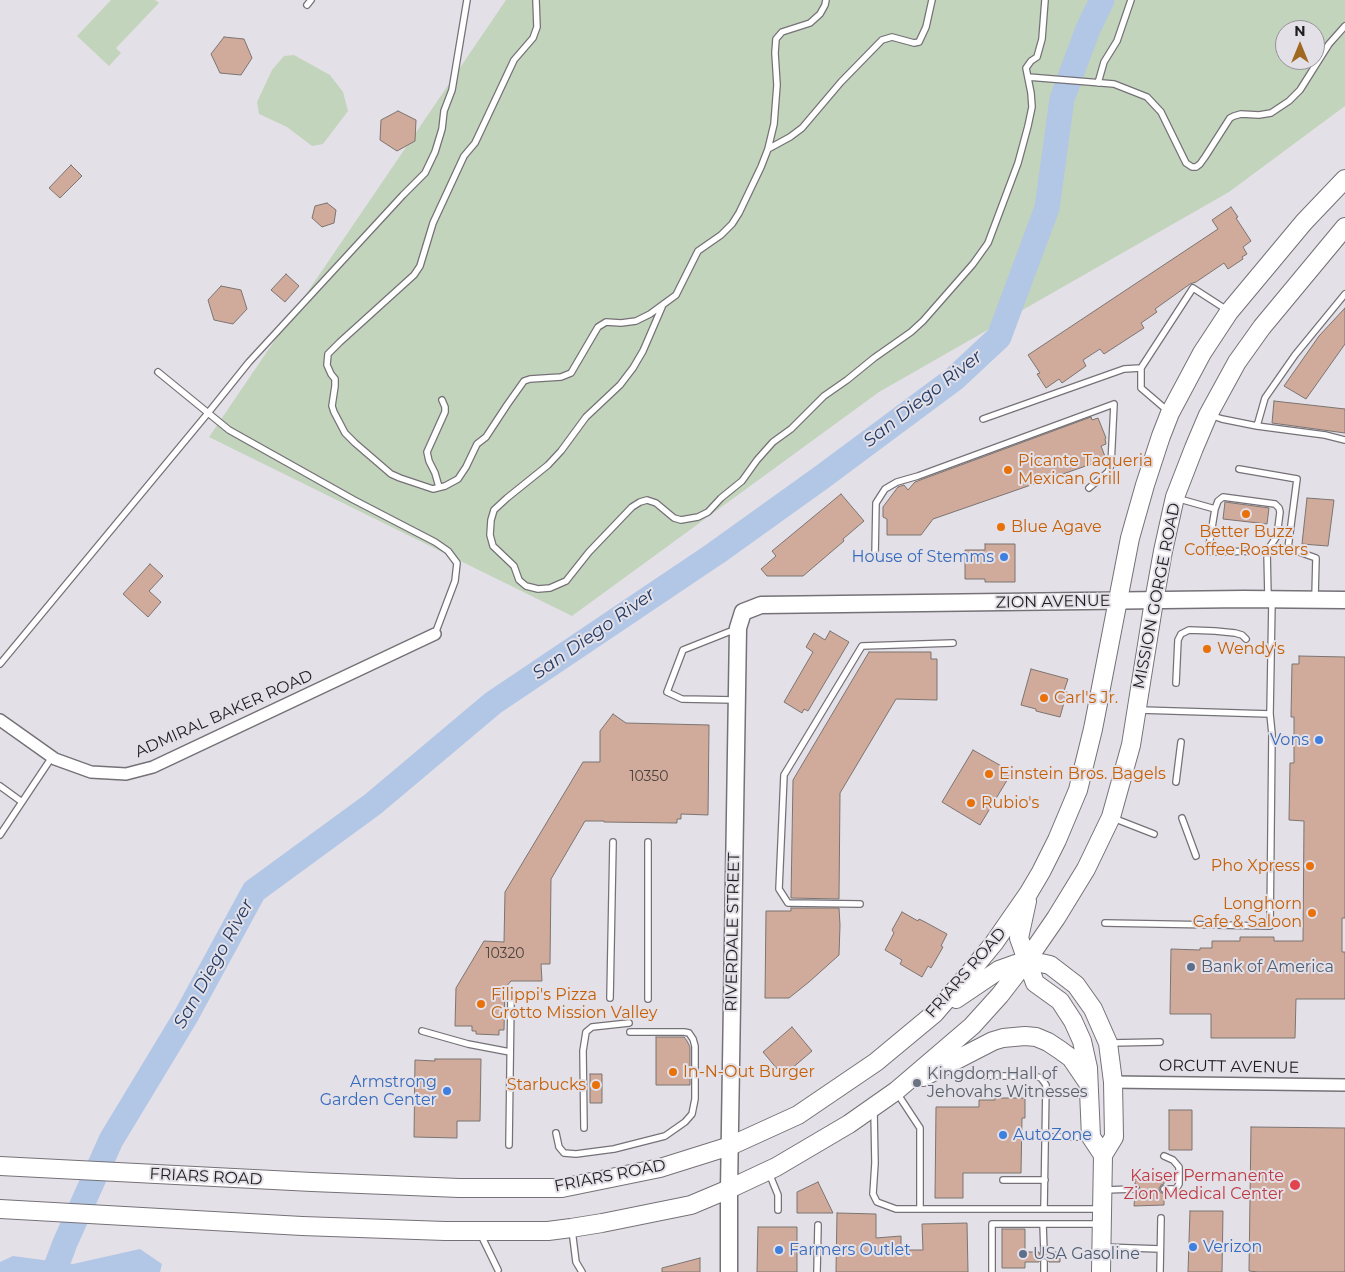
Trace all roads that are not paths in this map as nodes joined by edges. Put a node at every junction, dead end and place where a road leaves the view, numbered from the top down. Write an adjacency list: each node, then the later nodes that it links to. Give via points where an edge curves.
1 (467, 0): 19 (lane, via 452,90 435,152 425,173 249,362)
2 (536, 0): 26 (lane, via 537,27 533,38 514,60 475,143 464,156 433,223 420,266 328,354 327,364 335,379 332,406 346,433 391,474 433,489)
3 (826, 0): 10 (lane, via 820,14 810,24 782,32 776,39 776,105)
4 (932, 0): 10 (lane, via 919,42 892,38 882,40 802,128)
5 (1045, 0): 8 (lane, via 1042,39 1037,57 1026,68)
6 (1131, 0): 9 (lane, via 1117,41)
7 (1345, 26): 9 (lane, via 1289,101 1271,113 1241,114 1230,118 1196,167 1186,163 1161,112 1147,97 1114,84)
8 (1028, 77): 9 (lane); 14 (lane, via 1032,107 1028,126 1018,163 988,243 923,321 824,396 773,442 742,481 708,512 681,520 656,503 640,502 589,552 566,581 550,588 526,586 519,580 514,566 493,546 490,535 494,510 548,464 586,417 620,385 643,350)
9 (1095, 83)
10 (768, 148): 14 (lane, via 739,214 732,224 698,252 676,294)
11 (1345, 178): 15 (main road)
12 (1344, 229): 21 (main road, MISSION GORGE ROAD, via 1262,327 1237,362)
13 (1345, 294): 23 (lane, via 1295,355 1266,398)
14 (662, 305): 26 (lane, via 636,321 606,322 598,326 571,373 524,381 486,437 477,444 458,479)
15 (1229, 312): 16 (lane, via 1193,288); 20 (main road, via 1202,353)
16 (1141, 368): 20 (lane, via 1141,388); 22 (lane, via 1124,369)
17 (158, 372): 19 (lane)
18 (442, 400): 26 (lane, via 445,412 427,452)
19 (208, 413): 39 (lane, via 230,430 448,551 457,563 455,581); 42 (lane)
20 (1170, 413): 36 (main road, via 1130,538)
21 (1208, 414): 23 (lane); 28 (main road, MISSION GORGE ROAD)
22 (983, 419)
23 (1257, 426): 24 (lane)
24 (1345, 440)
25 (1239, 469): 34 (lane, via 1297,479 1288,548 1316,558)
26 (439, 487)
27 (1089, 488): 31 (lane, via 1108,472 1111,464 1114,404 897,482 886,489 876,504)
28 (1175, 498): 29 (lane); 37 (main road, MISSION GORGE ROAD)
29 (1215, 508): 30 (lane, via 1208,552); 30 (lane, via 1223,498 1275,504 1280,512 1277,536)
30 (1267, 551): 33 (lane)
31 (875, 556)
32 (1345, 593): 35 (lane)
33 (1270, 599): 34 (street, ZION AVENUE); 37 (street, ZION AVENUE); 46 (lane)
34 (1315, 600): 35 (street, ZION AVENUE)
35 (1345, 600)
36 (1118, 601): 37 (street, ZION AVENUE); 38 (street, ZION AVENUE, via 761,605 744,612); 60 (main road, via 1078,790 1058,840)
37 (1154, 601): 45 (main road, MISSION GORGE ROAD)
38 (738, 628): 44 (street, RIVERDALE STREET); 44 (lane, via 683,650 667,692 682,698)
39 (435, 634): 49 (street, ADMIRAL BAKER ROAD, via 153,767 126,774 91,772)
40 (1246, 639): 43 (lane, via 1242,635 1215,631 1189,630 1181,634)
41 (953, 643): 61 (lane, via 862,646 784,775 779,889 788,903)
42 (0, 664)
43 (1176, 683)
44 (737, 700): 85 (street, RIVERDALE STREET)
45 (1135, 710): 46 (lane); 53 (main road, MISSION GORGE ROAD, via 1131,745)
46 (1270, 714): 62 (lane, via 1270,926)
47 (0, 720): 49 (street, ADMIRAL BAKER ROAD)
48 (1181, 742): 50 (lane)
49 (52, 757): 52 (lane)
50 (1176, 782)
51 (0, 786): 52 (lane)
52 (22, 802): 56 (lane)
53 (1111, 817): 55 (lane); 63 (main road, MISSION GORGE ROAD, via 1086,868)
54 (1182, 818): 59 (lane)
55 (1154, 834)
56 (0, 835)
57 (613, 842): 65 (lane)
58 (648, 842): 66 (lane)
59 (1196, 856)
60 (1028, 894): 63 (main road, via 1019,938); 67 (main road, FRIARS ROAD, via 994,943)
61 (860, 904)
62 (1105, 923)
63 (1027, 960): 67 (main road, via 999,970); 72 (main road, via 1050,965 1076,985 1093,1008); 76 (main road, via 1036,982 1060,1001 1073,1020 1082,1041); 78 (main road, via 972,1026)
64 (511, 997): 73 (lane)
65 (610, 998)
66 (648, 999)
67 (934, 1013): 85 (main road, FRIARS ROAD, via 876,1062 798,1115)
68 (630, 1023): 80 (lane, via 592,1027 586,1032 583,1051)
69 (422, 1031): 73 (lane)
70 (630, 1032): 81 (lane, via 689,1033 695,1046 692,1114 665,1136 614,1149 564,1153)
71 (1160, 1042): 72 (lane)
72 (1108, 1043): 75 (main road)
73 (510, 1052): 84 (lane)
74 (978, 1076): 82 (lane, via 1041,1078 1047,1092)
75 (1113, 1082): 77 (street, ORCUTT AVENUE); 86 (main road, via 1114,1137)
76 (1089, 1084): 78 (main road, via 1060,1050 1036,1037 1025,1036 993,1041); 83 (main road)
77 (1345, 1085)
78 (896, 1091): 79 (main road); 97 (lane, via 920,1128)
79 (874, 1107): 89 (main road); 97 (lane, via 873,1194 877,1202 896,1209)
80 (584, 1128)
81 (556, 1133)
82 (1046, 1137): 83 (lane); 91 (lane)
83 (1091, 1137): 86 (main road)
84 (509, 1145)
85 (730, 1146): 88 (main road, FRIARS ROAD, via 660,1168 562,1188 459,1188); 92 (street, RIVERDALE STREET)
86 (1103, 1155): 95 (main road)
87 (1164, 1156): 94 (lane, via 1180,1168 1180,1184 1176,1189)
88 (0, 1166)
89 (768, 1171): 92 (main road); 99 (lane, via 778,1195)
90 (1003, 1180): 91 (lane)
91 (1045, 1180): 98 (lane)
92 (729, 1189): 104 (main road, via 690,1205); 112 (street, RIVERDALE STREET)
93 (1135, 1189): 95 (lane)
94 (1164, 1189)
95 (1103, 1190): 100 (main road)
96 (0, 1209): 105 (main road, via 302,1226)
97 (920, 1209): 98 (lane)
98 (1044, 1209): 100 (lane)
99 (778, 1210)
100 (1103, 1216): 102 (lane); 106 (main road)
101 (1161, 1218): 107 (lane)
102 (1044, 1224): 108 (lane); 114 (lane, via 992,1224)
103 (818, 1225): 113 (lane)
104 (572, 1228): 105 (main road); 111 (lane, via 576,1262)
105 (479, 1231): 110 (lane)
106 (1102, 1247): 107 (lane); 116 (main road)
107 (1160, 1249): 117 (lane)
108 (1044, 1252)
109 (1044, 1262): 115 (lane)
110 (498, 1270)
111 (582, 1272)
112 (729, 1272)
113 (817, 1272)
114 (992, 1272)
115 (1044, 1272)
116 (1101, 1272)
117 (1160, 1272)

